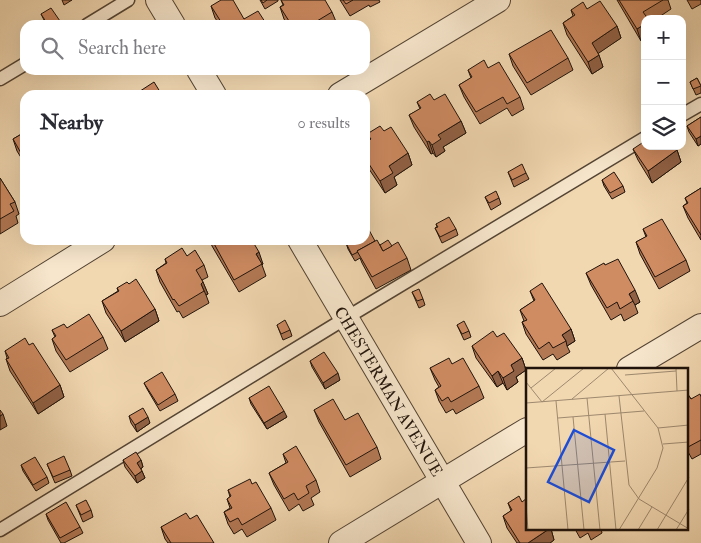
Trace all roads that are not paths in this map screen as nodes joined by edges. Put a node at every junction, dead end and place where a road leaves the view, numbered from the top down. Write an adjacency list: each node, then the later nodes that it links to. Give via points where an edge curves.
1 (128, 0): 4 (lane)
2 (158, 0): 5 (street)
3 (498, 0): 10 (street)
4 (95, 20)
5 (170, 20)
6 (20, 67): 8 (lane)
7 (202, 75): 9 (street)
8 (0, 79)
9 (211, 90)
10 (348, 90)
11 (701, 104): 12 (lane)
12 (686, 113)
13 (641, 140): 17 (lane)
14 (95, 245): 16 (street)
15 (303, 245): 17 (street, CHESTERMAN AVENUE)
16 (0, 304)
17 (346, 318): 21 (street, CHESTERMAN AVENUE); 22 (lane)
18 (701, 326): 19 (street)
19 (631, 368)
20 (526, 431): 21 (street)
21 (442, 480): 23 (street); 24 (street, CHESTERMAN AVENUE)
22 (0, 530)
23 (341, 543)
24 (479, 543)

